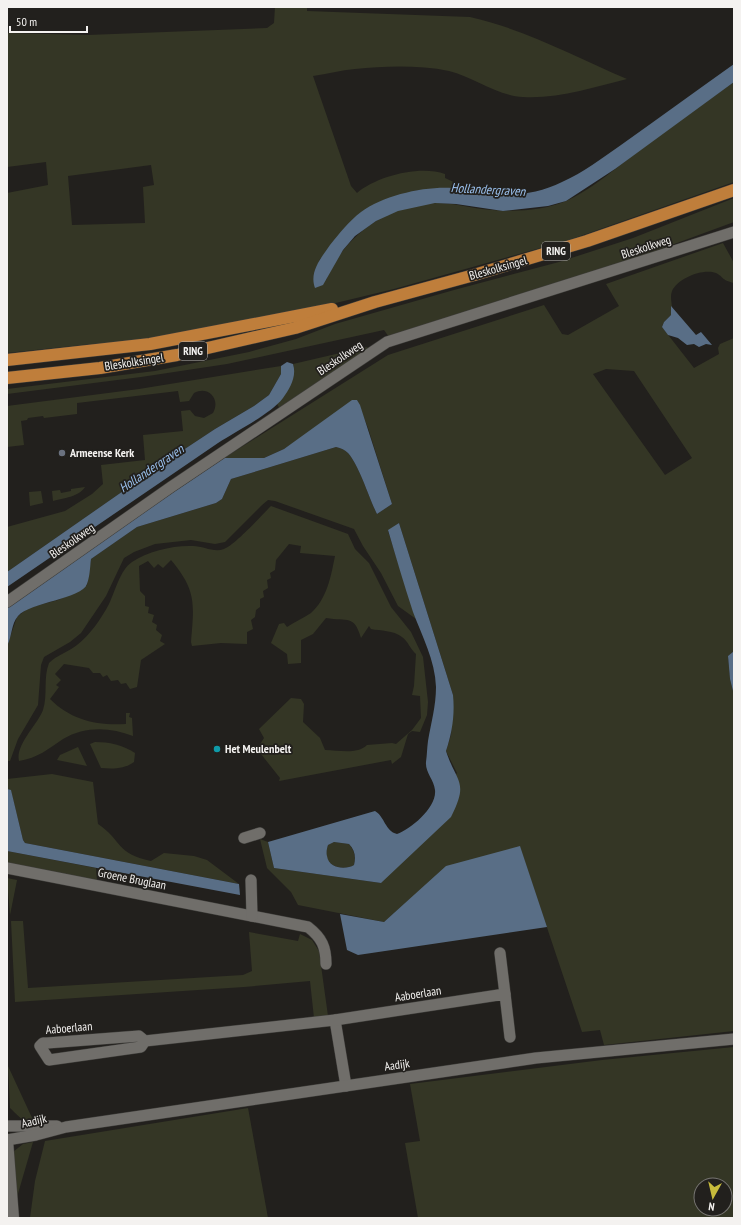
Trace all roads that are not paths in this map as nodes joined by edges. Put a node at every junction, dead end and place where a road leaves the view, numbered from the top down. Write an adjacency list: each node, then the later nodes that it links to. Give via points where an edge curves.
1 (734, 190): 3 (main road, Bleskolksingel / RING, via 544,254)
2 (734, 232): 6 (street, Bleskolkweg, via 387,342 171,487)
3 (375, 302): 4 (main road, Bleskolksingel / RING, via 150,344); 5 (main road, Bleskolksingel / RING, via 295,328 177,355 100,368)
4 (7, 360)
5 (7, 378)
6 (7, 602)
7 (260, 834): 8 (street)
8 (244, 838)
9 (7, 868): 11 (street, Groene Bruglaan)
10 (251, 880): 11 (street)
11 (252, 916): 13 (street, Groene Bruglaan, via 308,927 324,942)
12 (500, 953): 14 (street)
13 (326, 964)
14 (505, 994): 15 (street, Aaboerlaan); 16 (street)
15 (335, 1020): 18 (street, Aaboerlaan); 19 (street)
16 (510, 1037)
17 (734, 1039): 19 (street, Aadijk, via 536,1058)
18 (145, 1041): 18 (street, Aaboerlaan, via 142,1047 49,1060 40,1046 48,1042 139,1036)
19 (346, 1086): 21 (street, Aadijk)
20 (7, 1126): 21 (street, Aadijk)
21 (66, 1127): 22 (street, Aadijk)
22 (7, 1140): 23 (street)
23 (13, 1218)

